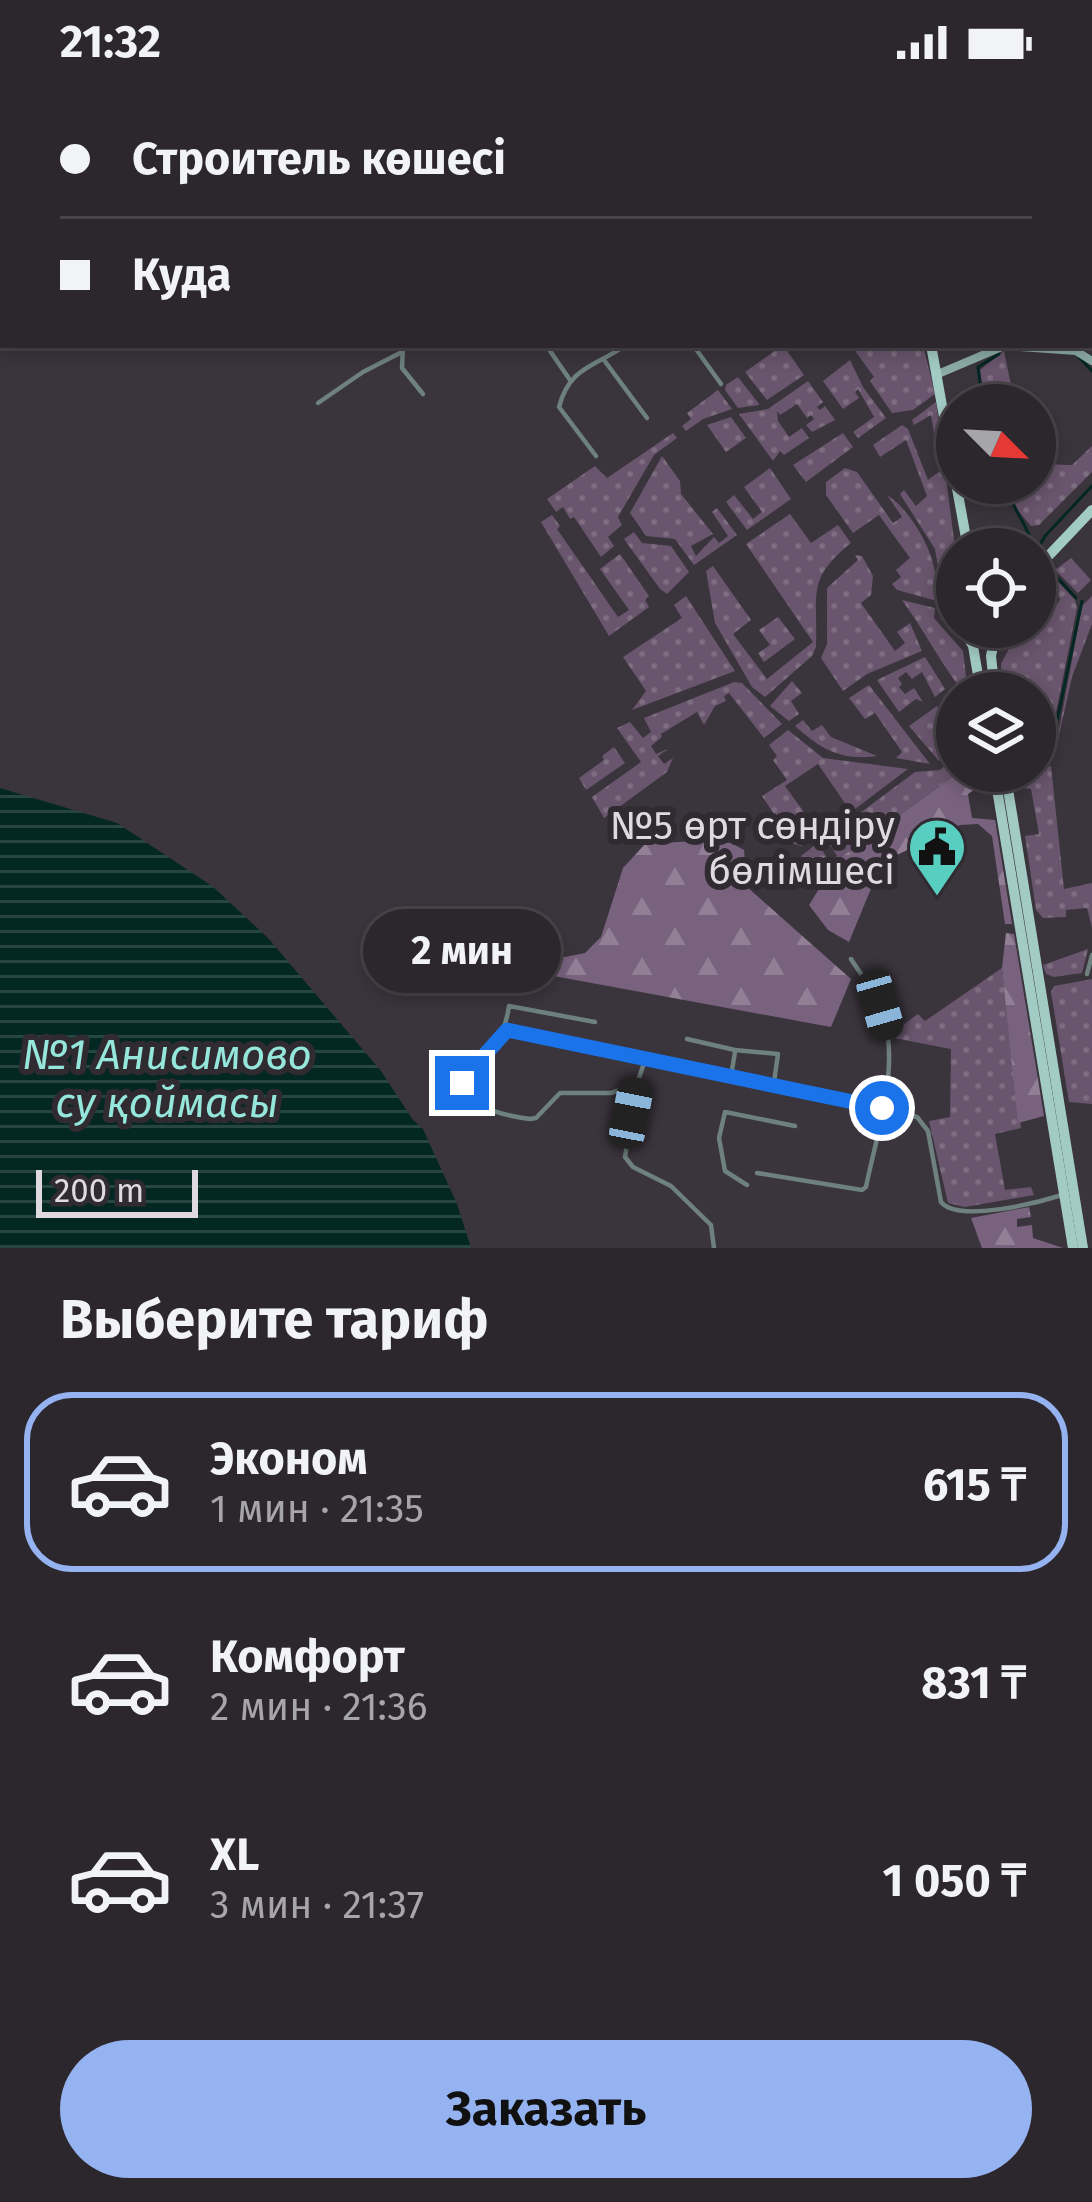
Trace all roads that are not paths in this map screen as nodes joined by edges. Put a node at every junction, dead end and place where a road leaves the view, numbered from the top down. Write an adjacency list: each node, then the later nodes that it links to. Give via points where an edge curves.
1 (403, 348): 14 (street, via 402,368); 15 (street)
2 (548, 348): 11 (street)
3 (622, 348): 8 (street)
4 (695, 348): 12 (street)
5 (935, 348): 10 (main road)
6 (1000, 348): 10 (main road)
7 (1056, 348): 9 (main road)
8 (604, 360): 11 (street); 16 (street)
9 (1092, 361)
10 (941, 374): 13 (main road); 19 (main road)
11 (570, 380): 17 (street, via 559,407)
12 (721, 384)
13 (943, 384)
14 (423, 394)
15 (318, 403)
16 (647, 418)
17 (596, 456)
18 (1092, 513): 20 (main road)
19 (967, 528)
20 (1056, 552)
21 (998, 792): 38 (main road)
22 (1008, 792): 38 (main road)
23 (1092, 955): 25 (street)
24 (851, 959): 34 (street, via 890,1038)
25 (1087, 974)
26 (595, 1022): 27 (street, via 512,1005)
27 (507, 1030): 30 (street); 32 (street, via 463,1074 465,1092 486,1108 530,1119 560,1094)
28 (687, 1040): 29 (street)
29 (735, 1050): 31 (street); 33 (street, via 778,1054)
30 (645, 1060): 31 (street); 32 (street)
31 (731, 1076): 33 (street)
32 (637, 1084): 39 (street, via 625,1157 711,1225)
33 (774, 1084): 34 (street)
34 (882, 1108): 36 (street, via 865,1190); 38 (street, via 923,1122 946,1209 972,1212)
35 (795, 1126): 37 (street, via 724,1114 725,1171)
36 (757, 1173)
37 (747, 1185)
38 (1070, 1192): 40 (main road); 41 (main road)
39 (714, 1248)
40 (1073, 1248)
41 (1083, 1248)

